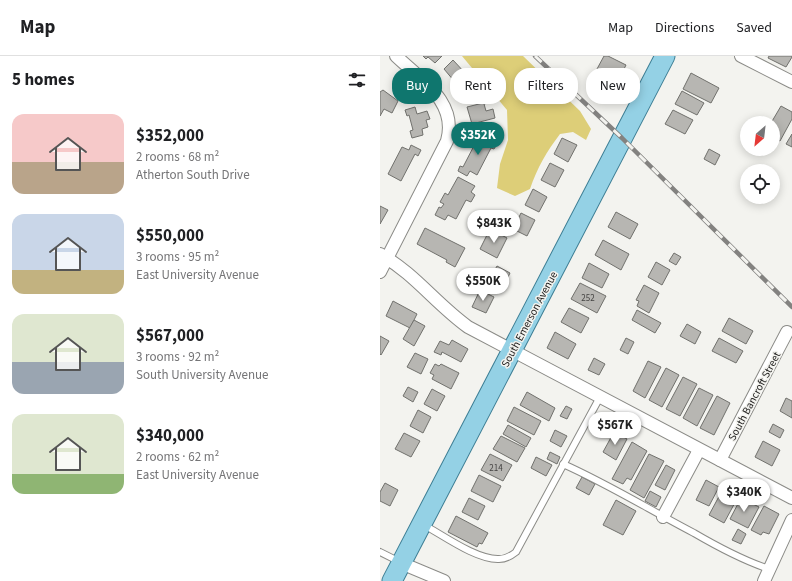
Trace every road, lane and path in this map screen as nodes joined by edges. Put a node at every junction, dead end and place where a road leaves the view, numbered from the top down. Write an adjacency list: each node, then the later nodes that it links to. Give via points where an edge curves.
1 (396, 56): 5 (street, via 439,98 447,111 450,126 447,141)
2 (666, 56): 8 (main road, South Emerson Avenue)
3 (741, 56): 4 (street)
4 (791, 79)
5 (384, 256): 6 (street); 8 (street, via 408,273 462,322)
6 (380, 272)
7 (787, 332): 11 (street, South Bancroft Street)
8 (512, 350): 9 (street); 16 (main road, South Emerson Avenue)
9 (600, 397): 10 (street); 12 (lane)
10 (699, 450): 11 (street); 14 (street)
11 (720, 460): 13 (street)
12 (563, 464): 14 (lane, via 594,478); 16 (lane, via 522,545 508,558 482,556)
13 (792, 498)
14 (663, 517): 19 (lane, via 721,548)
15 (792, 520): 19 (street)
16 (422, 524): 18 (main road, South Emerson Avenue)
17 (380, 552): 18 (lane)
18 (401, 563): 20 (main road, South Emerson Avenue); 21 (street)
19 (768, 569): 22 (street)
20 (392, 581)
21 (444, 581)
22 (764, 581)

